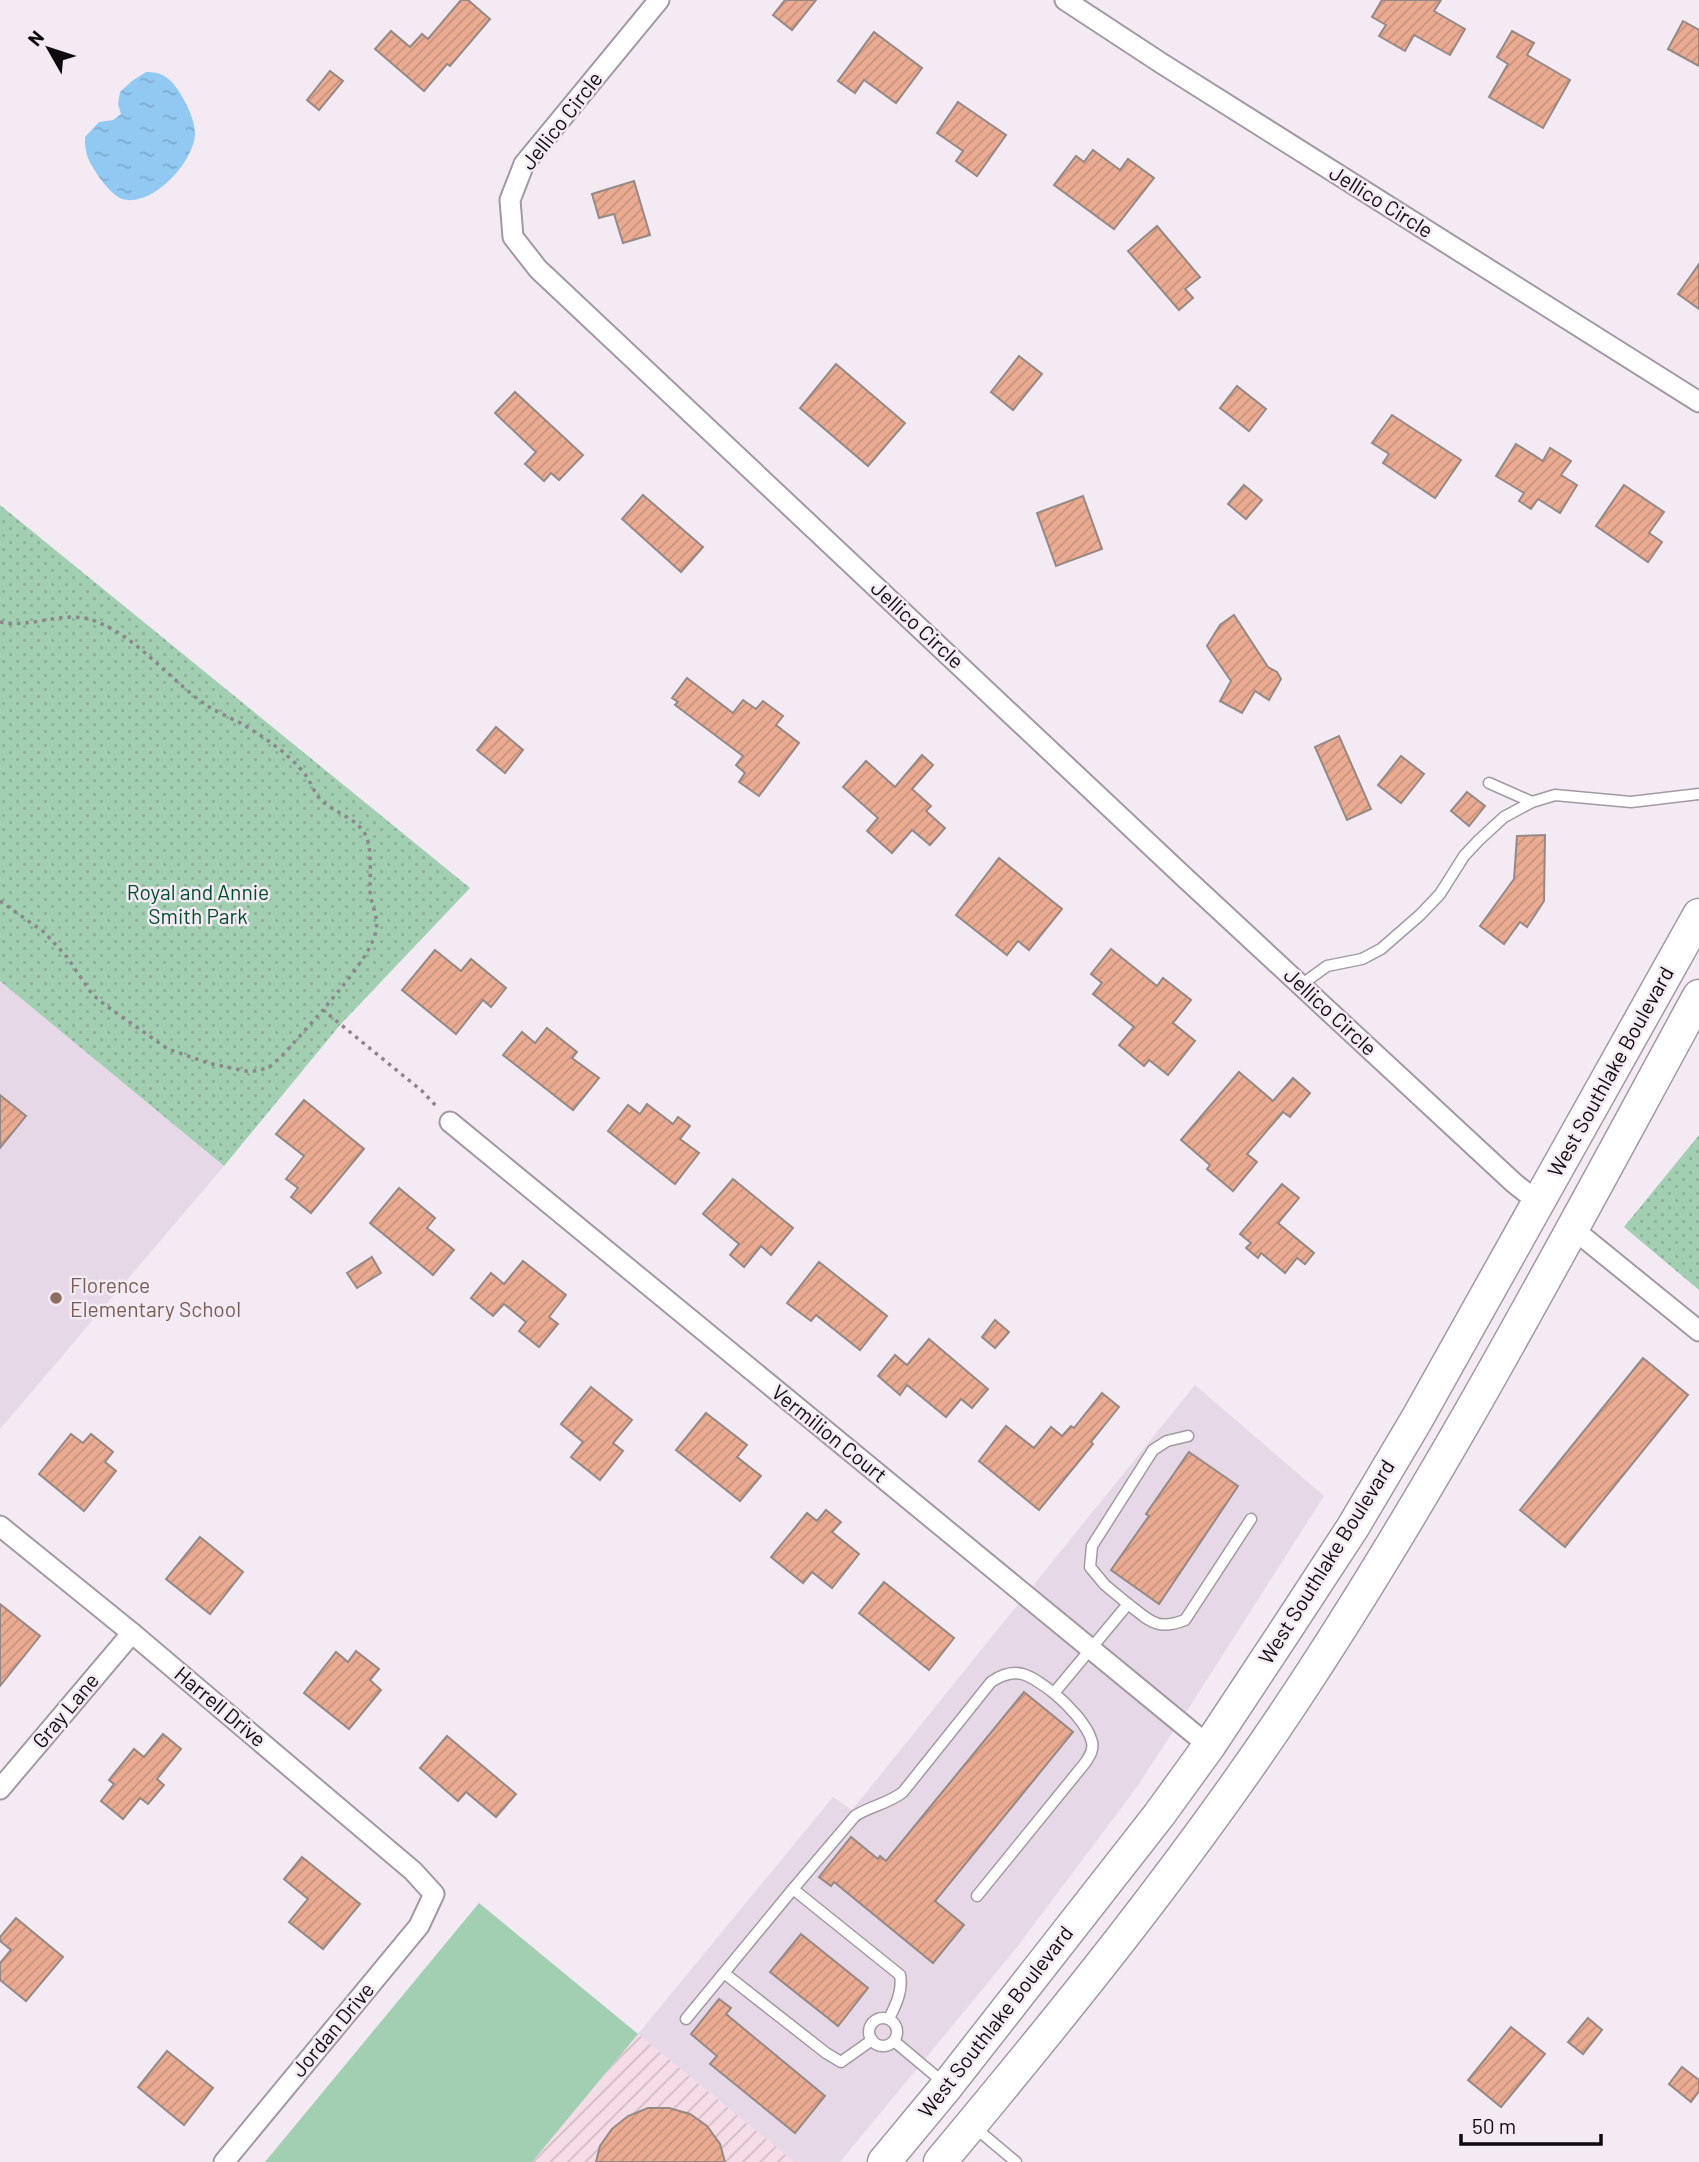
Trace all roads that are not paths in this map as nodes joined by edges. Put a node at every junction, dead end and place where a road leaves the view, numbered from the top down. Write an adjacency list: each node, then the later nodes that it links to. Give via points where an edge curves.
1 (659, 0): 8 (street, Jellico Circle, via 524,164 510,200 513,237 538,269)
2 (1065, 0): 3 (street, Jellico Circle)
3 (1699, 401)
4 (1489, 783): 6 (lane)
5 (1699, 794): 6 (lane, via 1631,802 1555,795)
6 (1532, 802): 8 (lane, via 1504,817 1479,840 1440,894 1381,949 1362,959 1327,966)
7 (1699, 915): 11 (main road, West Southlake Boulevard)
8 (1301, 985): 11 (street, Jellico Circle)
9 (1699, 996): 12 (main road, West Southlake Boulevard)
10 (450, 1122): 19 (street, Vermilion Court)
11 (1538, 1202): 12 (main road); 21 (main road, West Southlake Boulevard, via 1353,1527)
12 (1572, 1228): 13 (street); 32 (main road, West Southlake Boulevard, via 1464,1423 1288,1710 1142,1912)
13 (1699, 1331)
14 (1188, 1436): 17 (lane, via 1153,1450 1092,1546 1090,1567)
15 (1251, 1519): 17 (lane, via 1185,1620 1170,1626 1153,1623)
16 (0, 1526): 18 (street, Harrell Drive)
17 (1128, 1604): 19 (lane)
18 (132, 1633): 22 (street, Gray Lane); 24 (street, Harrell Drive)
19 (1090, 1649): 20 (lane); 21 (street, Vermilion Court)
20 (1054, 1693): 23 (lane, via 1018,1672 991,1682 903,1792 855,1816); 25 (lane, via 1079,1719 1092,1742 1091,1753)
21 (1209, 1746): 31 (main road, West Southlake Boulevard)
22 (0, 1789)
23 (793, 1889): 26 (lane); 28 (lane, via 900,1975 899,1998)
24 (434, 1894): 33 (street, Jordan Drive, via 419,1926)
25 (977, 1896)
26 (724, 1973): 27 (lane); 29 (lane, via 841,2062)
27 (686, 2019)
28 (889, 2019): 29 (lane, via 875,2020); 30 (lane, via 897,2033)
29 (872, 2040): 30 (lane, via 879,2045)
30 (894, 2041): 31 (lane)
31 (947, 2086): 32 (main road); 34 (main road, West Southlake Boulevard)
32 (971, 2125): 35 (main road, West Southlake Boulevard); 36 (lane)
33 (224, 2162)
34 (884, 2162)
35 (940, 2162)
36 (1016, 2162)

